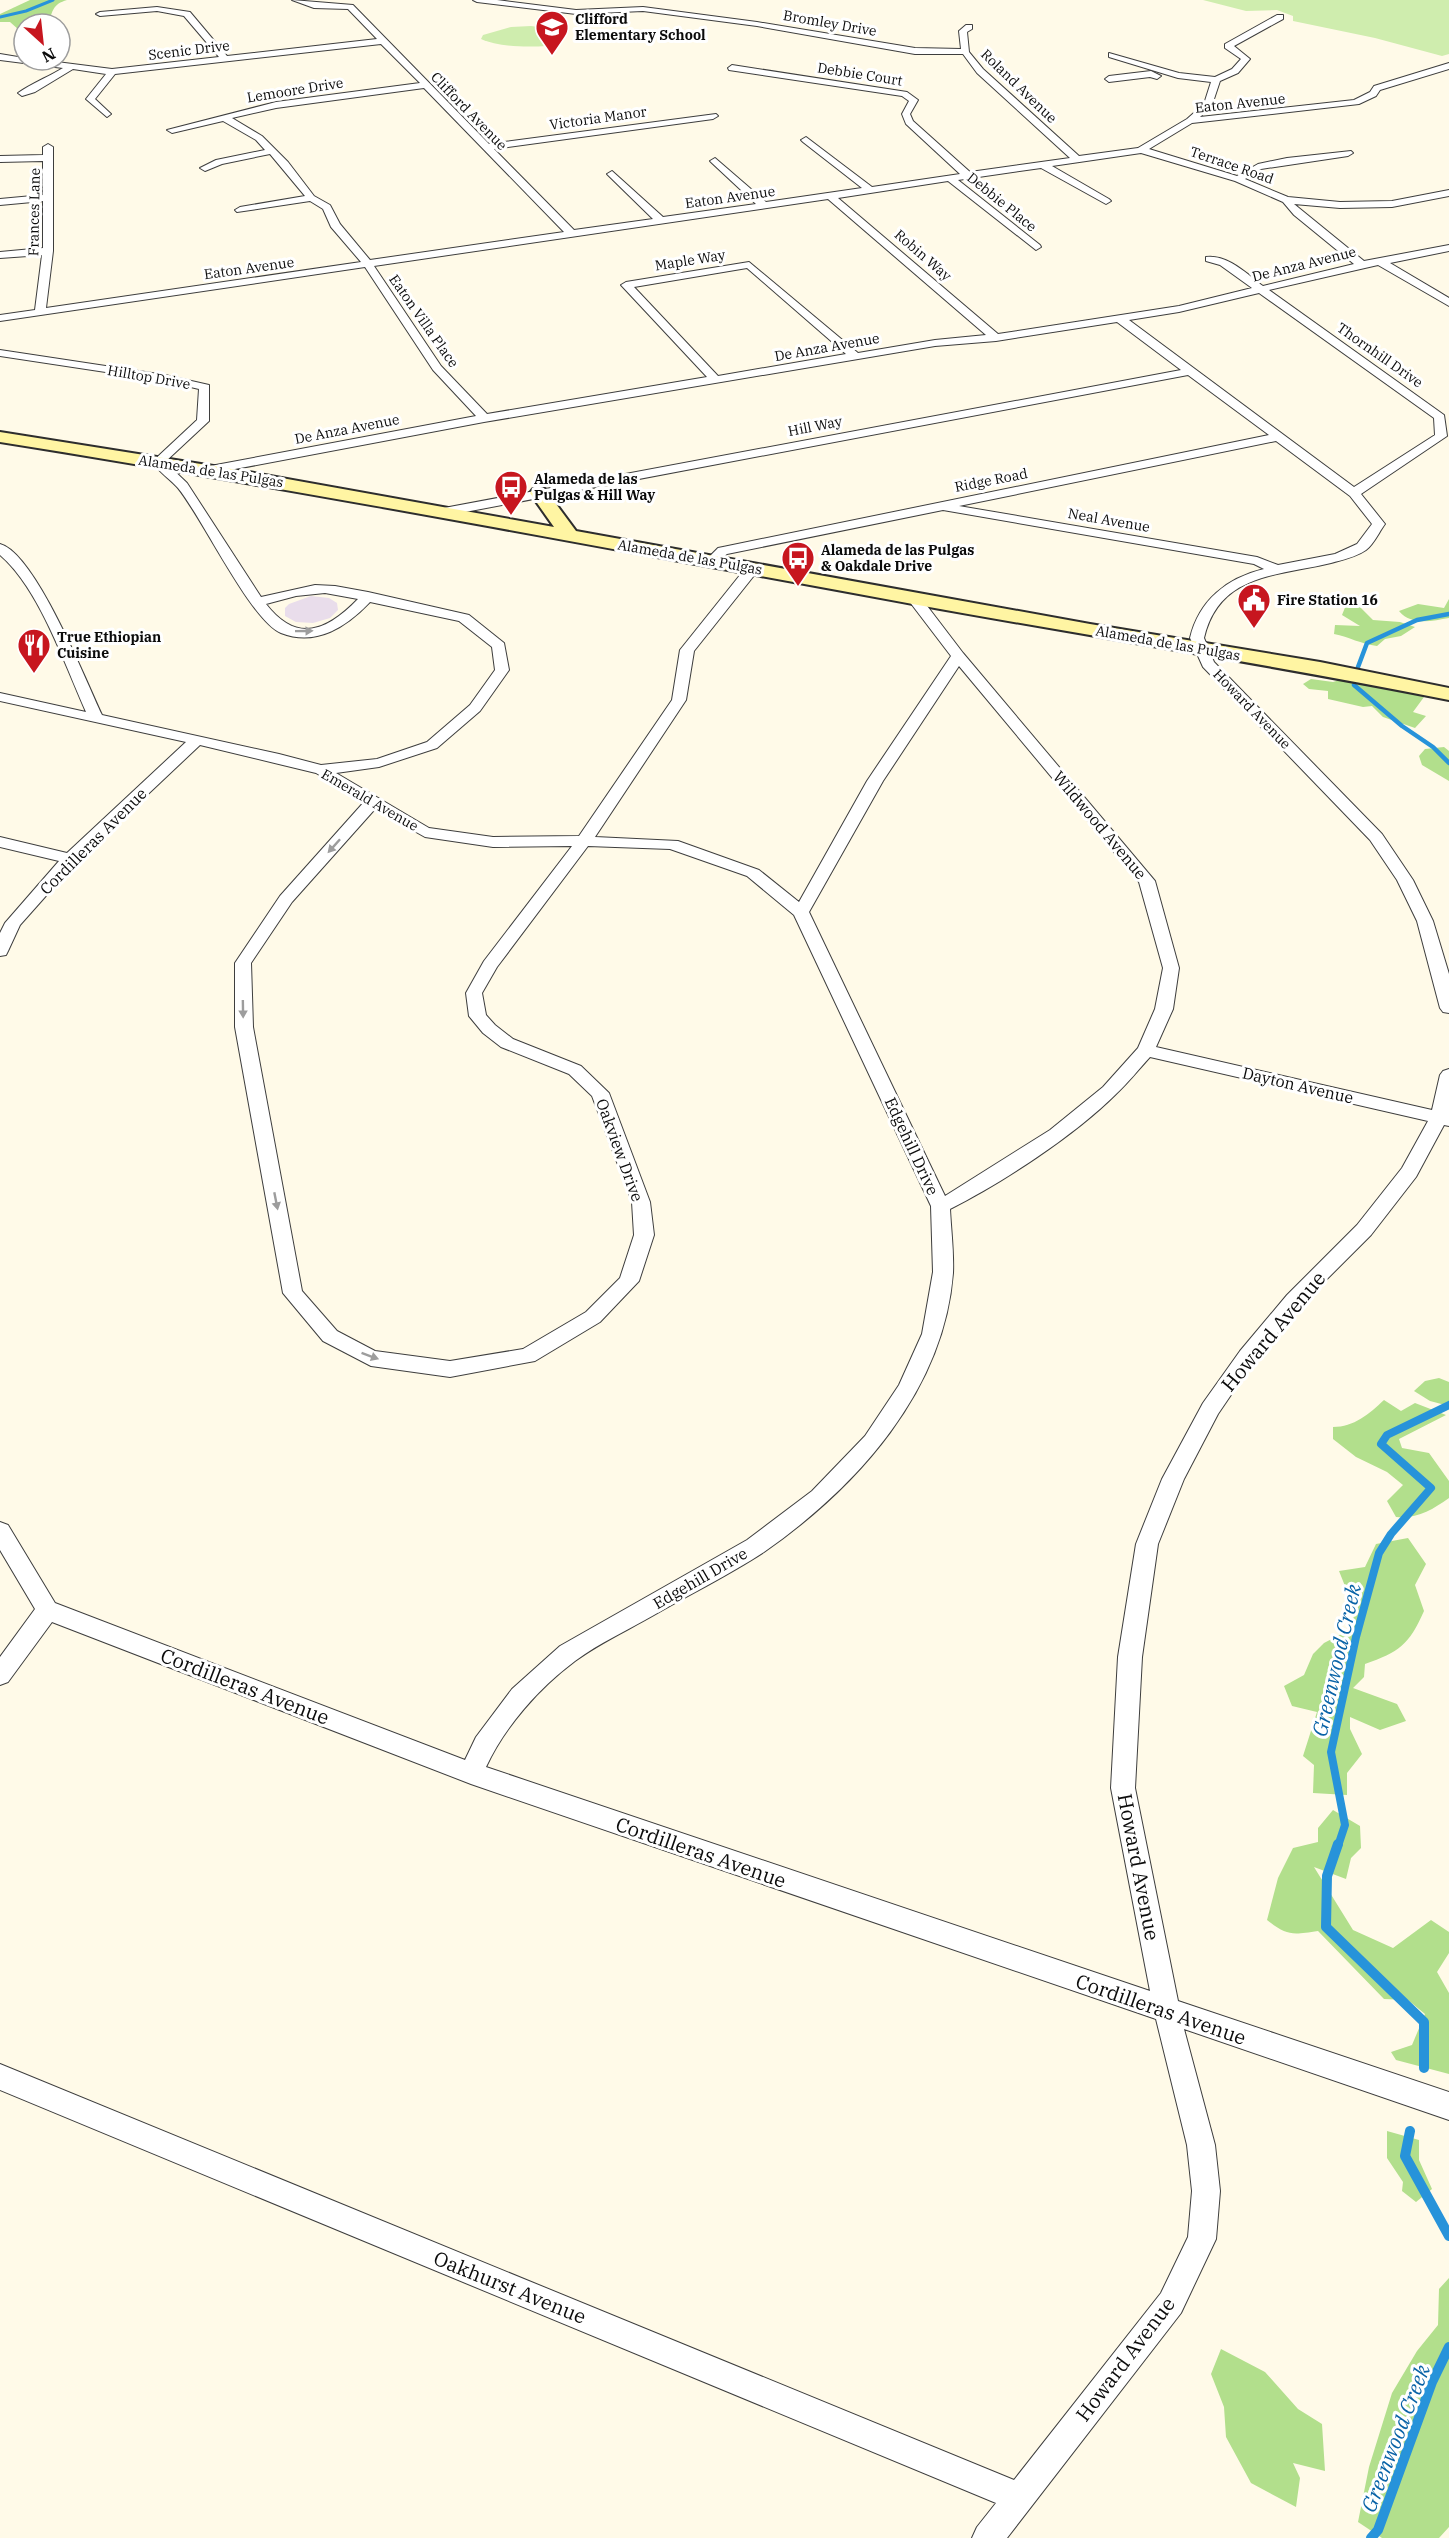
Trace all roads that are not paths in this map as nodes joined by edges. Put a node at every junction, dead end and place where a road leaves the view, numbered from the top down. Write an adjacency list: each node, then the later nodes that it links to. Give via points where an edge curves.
1 (296, 0): 3 (street, via 314,6)
2 (477, 0): 8 (street, Bromley Drive, via 576,12 643,9 915,51)
3 (351, 3): 7 (street, Clifford Avenue)
4 (100, 14): 10 (street, via 157,9 187,14)
5 (1280, 17): 17 (street, via 1228,46 1246,58)
6 (969, 27): 8 (street, Roland Avenue, via 963,31)
7 (381, 40): 10 (street, Scenic Drive); 18 (street, Clifford Avenue)
8 (965, 52): 31 (street, Roland Avenue, via 980,71)
9 (1112, 56): 17 (street)
10 (225, 59): 15 (street, Scenic Drive)
11 (1449, 66): 23 (street, Eaton Avenue, via 1377,88 1356,102)
12 (72, 67): 15 (street, Scenic Drive)
13 (732, 68): 36 (street, Debbie Court, via 904,94 914,100 906,114 909,122)
14 (63, 72): 19 (street)
15 (112, 72): 20 (street, via 90,99)
16 (1109, 79): 17 (street, via 1150,74)
17 (1215, 84): 23 (street, via 1208,105)
18 (425, 85): 22 (street, Lemoore Drive, via 276,105); 26 (street, Clifford Avenue)
19 (22, 93)
20 (107, 114)
21 (713, 116): 26 (street, Victoria Manor)
22 (223, 117): 24 (street, Lemoore Drive); 28 (street, Eaton Villa Place, via 259,138)
23 (1190, 121): 27 (street, Eaton Avenue)
24 (171, 130)
25 (806, 140): 39 (street)
26 (486, 147): 50 (street, Clifford Avenue)
27 (1141, 150): 31 (street, Eaton Avenue); 38 (street, Terrace Road)
28 (272, 151): 34 (street); 43 (street, Eaton Villa Place)
29 (1348, 153): 38 (street, via 1287,160 1258,167)
30 (0, 159): 42 (street, Frances Lane, via 48,153)
31 (1077, 159): 33 (street, Eaton Avenue)
32 (715, 161): 47 (street)
33 (1043, 165): 36 (street, Eaton Avenue); 45 (street)
34 (205, 168)
35 (612, 174): 49 (street)
36 (968, 176): 37 (street, Eaton Avenue)
37 (950, 178): 39 (street, Eaton Avenue); 51 (street, Debbie Place)
38 (1238, 179): 44 (street, Terrace Road)
39 (870, 190): 41 (street, Eaton Avenue)
40 (1449, 193): 44 (street, via 1392,204)
41 (830, 196): 47 (street, Eaton Avenue); 64 (street, Robin Way)
42 (47, 198): 46 (street); 53 (street, Frances Lane)
43 (311, 198): 48 (street); 57 (street, Eaton Villa Place, via 327,207 335,225)
44 (1286, 200): 58 (street, Terrace Road)
45 (1106, 201)
46 (0, 202)
47 (763, 206): 49 (street, Eaton Avenue)
48 (240, 210)
49 (661, 221): 50 (street, Eaton Avenue)
50 (571, 233): 57 (street, Eaton Avenue)
51 (1036, 247)
52 (1448, 248): 56 (street, De Anza Avenue)
53 (48, 251): 54 (street); 61 (street, Frances Lane)
54 (0, 255)
55 (1209, 259): 59 (street, via 1224,263)
56 (1381, 262): 58 (street, De Anza Avenue); 60 (street)
57 (368, 264): 61 (street, Eaton Avenue); 69 (street, Eaton Villa Place, via 437,368)
58 (1362, 265): 59 (street, De Anza Avenue)
59 (1260, 291): 63 (street, De Anza Avenue); 76 (street, Thornhill Drive, via 1440,417 1441,436)
60 (1449, 303)
61 (40, 312): 62 (street, Eaton Avenue)
62 (0, 318)
63 (1120, 319): 64 (street, De Anza Avenue); 67 (street)
64 (996, 338): 66 (street, De Anza Avenue, via 934,343)
65 (0, 353): 72 (street, Hilltop Drive, via 206,387 203,422)
66 (856, 357): 68 (street, De Anza Avenue); 68 (street, Maple Way, via 749,265 626,285)
67 (1192, 370): 71 (street); 75 (street, Hill Way)
68 (716, 380): 69 (street, De Anza Avenue)
69 (484, 418): 73 (street, De Anza Avenue)
70 (0, 437): 72 (main road, Alameda de las Pulgas)
71 (1278, 437): 76 (street); 77 (street, Ridge Road)
72 (158, 462): 73 (main road, Alameda de las Pulgas); 74 (street)
73 (218, 472): 74 (street); 78 (main road, Alameda de las Pulgas)
74 (183, 486): 86 (street)
75 (539, 493): 78 (street, Hill Way); 79 (main road)
76 (1354, 493): 83 (street, via 1379,524 1361,548 1323,562)
77 (936, 506): 81 (street, Ridge Road, via 723,551); 83 (street, Neal Avenue, via 1257,561)
78 (444, 512): 79 (main road, Alameda de las Pulgas)
79 (569, 535): 81 (main road, Alameda de las Pulgas)
80 (0, 548): 91 (street, via 32,582)
81 (713, 560): 82 (main road, Alameda de las Pulgas)
82 (753, 568): 85 (main road, Alameda de las Pulgas); 95 (street, Oakview Drive, via 687,650 679,700)
83 (1275, 568): 87 (street, via 1243,579 1217,595 1197,635)
84 (368, 596): 86 (street, via 316,588); 86 (street, one-way to 84, via 282,629 307,631 343,621); 93 (street, via 464,618 499,646 501,670 475,708 432,745 379,763)
85 (913, 597): 87 (main road, Alameda de las Pulgas); 88 (street, Wildwood Avenue)
86 (258, 602)
87 (1200, 649): 89 (main road, Alameda de las Pulgas); 100 (street, Howard Avenue, via 1208,664 1376,837 1405,880 1425,921)
88 (958, 656): 98 (street, via 875,781); 101 (street, Wildwood Avenue, via 1147,881 1171,968 1164,1009)
89 (1449, 694)
90 (0, 696): 91 (street, Emerald Avenue)
91 (96, 717): 92 (street, Emerald Avenue)
92 (197, 740): 93 (street, Emerald Avenue); 97 (street, Cordilleras Avenue)
93 (321, 770): 94 (street, Emerald Avenue)
94 (373, 802): 95 (street, Emerald Avenue, via 425,832 493,842); 95 (street, Oakview Drive, one-way to 95, via 286,899 243,963 244,1027 293,1293 330,1336 371,1358 450,1369 528,1356 593,1317 629,1281 644,1235 641,1202 600,1094 575,1070 507,1043 489,1029 478,1016 474,993 490,965)
95 (584, 841): 98 (street, Emerald Avenue, via 672,844 753,873)
96 (0, 842): 97 (street)
97 (70, 859): 99 (street, Cordilleras Avenue, via 13,923)
98 (801, 912): 104 (street, Edgehill Drive)
99 (0, 951)
100 (1449, 1008)
101 (1146, 1050): 103 (street, Dayton Avenue); 104 (street, Wildwood Avenue, via 1109,1091 1056,1134)
102 (1449, 1075): 103 (street, Howard Avenue)
103 (1444, 1119): 109 (street, Howard Avenue, via 1370,1221 1294,1300 1247,1356 1210,1409 1173,1479 1147,1545 1130,1657 1124,1788)
104 (940, 1206): 108 (street, Edgehill Drive, via 943,1272 932,1334 908,1388 872,1442 820,1497 755,1546 568,1653 520,1696 484,1745)
105 (0, 1531): 106 (street)
106 (47, 1610): 107 (street); 108 (street, Cordilleras Avenue)
107 (0, 1675)
108 (471, 1773): 109 (street, Cordilleras Avenue)
109 (1167, 2012): 111 (street, Cordilleras Avenue); 112 (street, Howard Avenue, via 1201,2145 1206,2191 1202,2239 1171,2303)
110 (0, 2077): 112 (street, Oakhurst Avenue)
111 (1449, 2106)
112 (1019, 2497): 113 (street, Howard Avenue)
113 (988, 2538)

